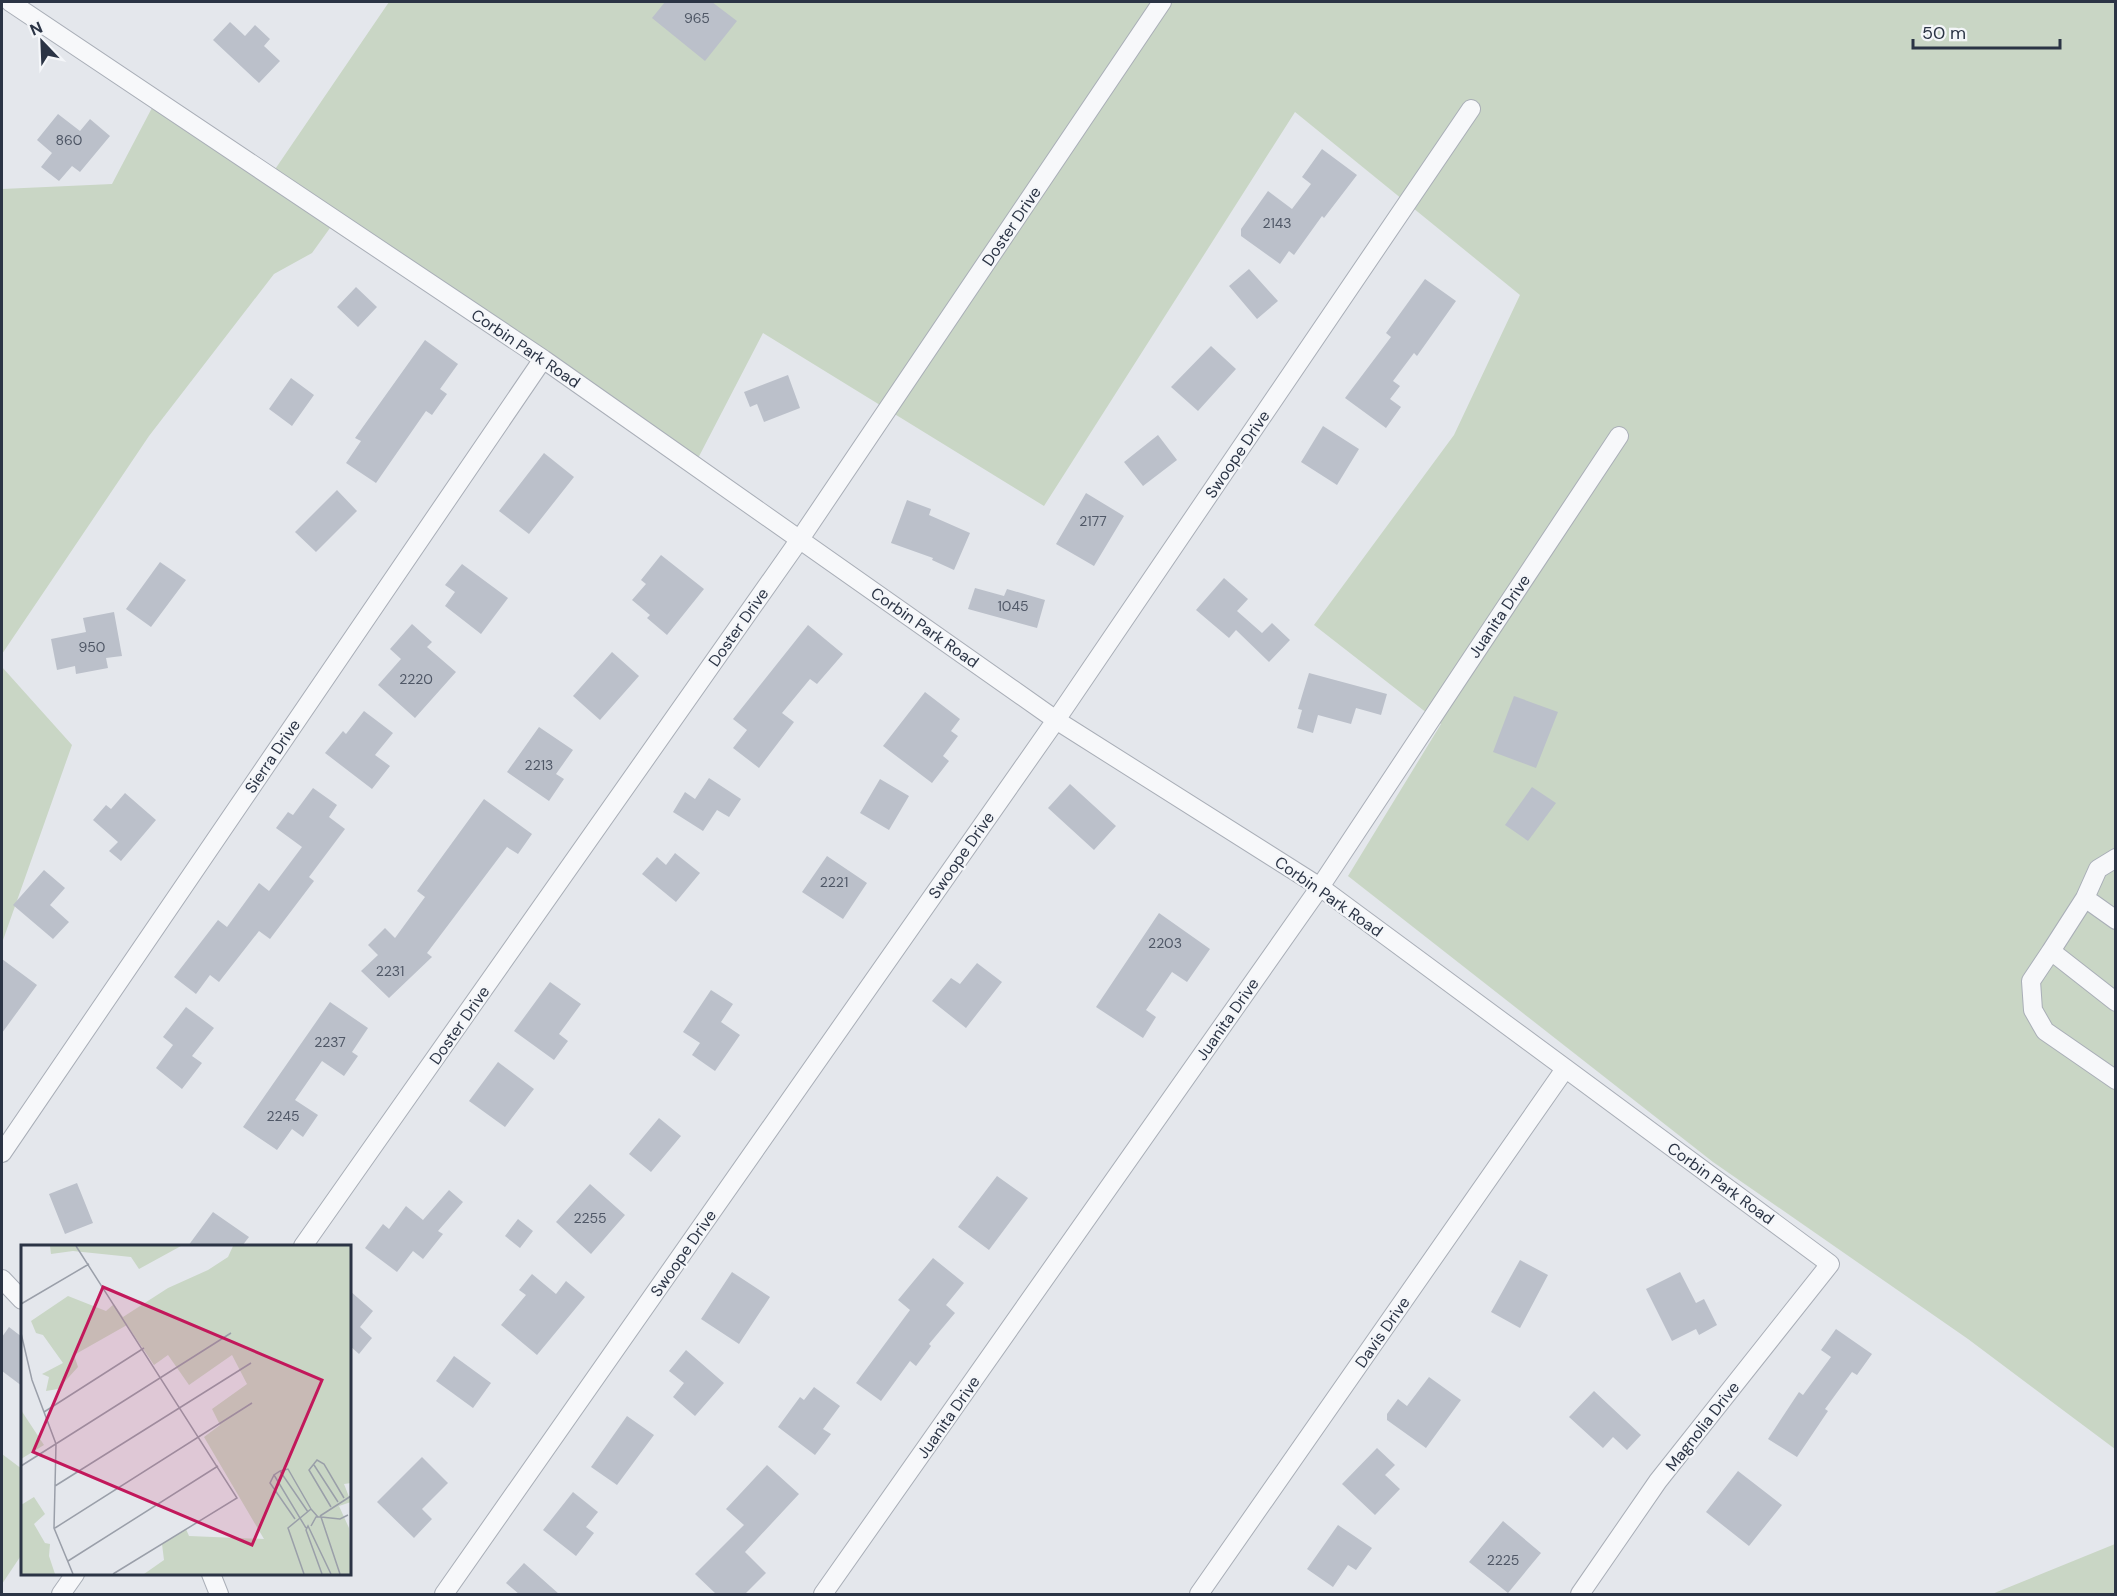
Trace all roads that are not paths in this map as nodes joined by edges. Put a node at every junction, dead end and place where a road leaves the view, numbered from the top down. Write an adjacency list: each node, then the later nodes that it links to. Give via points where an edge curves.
1 (10, 2): 4 (street, Corbin Park Road)
2 (1162, 2): 6 (street, Doster Drive)
3 (1471, 109): 7 (street, Swoope Drive)
4 (543, 359): 6 (street, Corbin Park Road); 16 (street, Sierra Drive)
5 (1619, 436): 9 (street, Juanita Drive)
6 (800, 538): 7 (street, Corbin Park Road); 17 (street, Doster Drive)
7 (1056, 720): 9 (street, Corbin Park Road); 25 (street, Swoope Drive)
8 (2115, 858): 10 (street, via 2098,869)
9 (1320, 887): 14 (street, Corbin Park Road); 26 (street, Juanita Drive)
10 (2085, 898): 11 (street); 12 (street)
11 (2115, 920)
12 (2051, 951): 13 (street); 15 (street, via 2031,981 2033,1010 2045,1031)
13 (2115, 1002)
14 (1565, 1069): 18 (street, Corbin Park Road); 27 (street, Davis Drive)
15 (2115, 1080)
16 (2, 1153)
17 (304, 1245)
18 (1830, 1264): 28 (street, Magnolia Drive, via 1658,1481)
19 (2, 1279): 20 (street)
20 (21, 1299)
21 (74, 1575): 23 (street)
22 (211, 1575): 24 (street)
23 (61, 1594)
24 (219, 1594)
25 (444, 1594)
26 (823, 1594)
27 (1199, 1594)
28 (1580, 1594)

